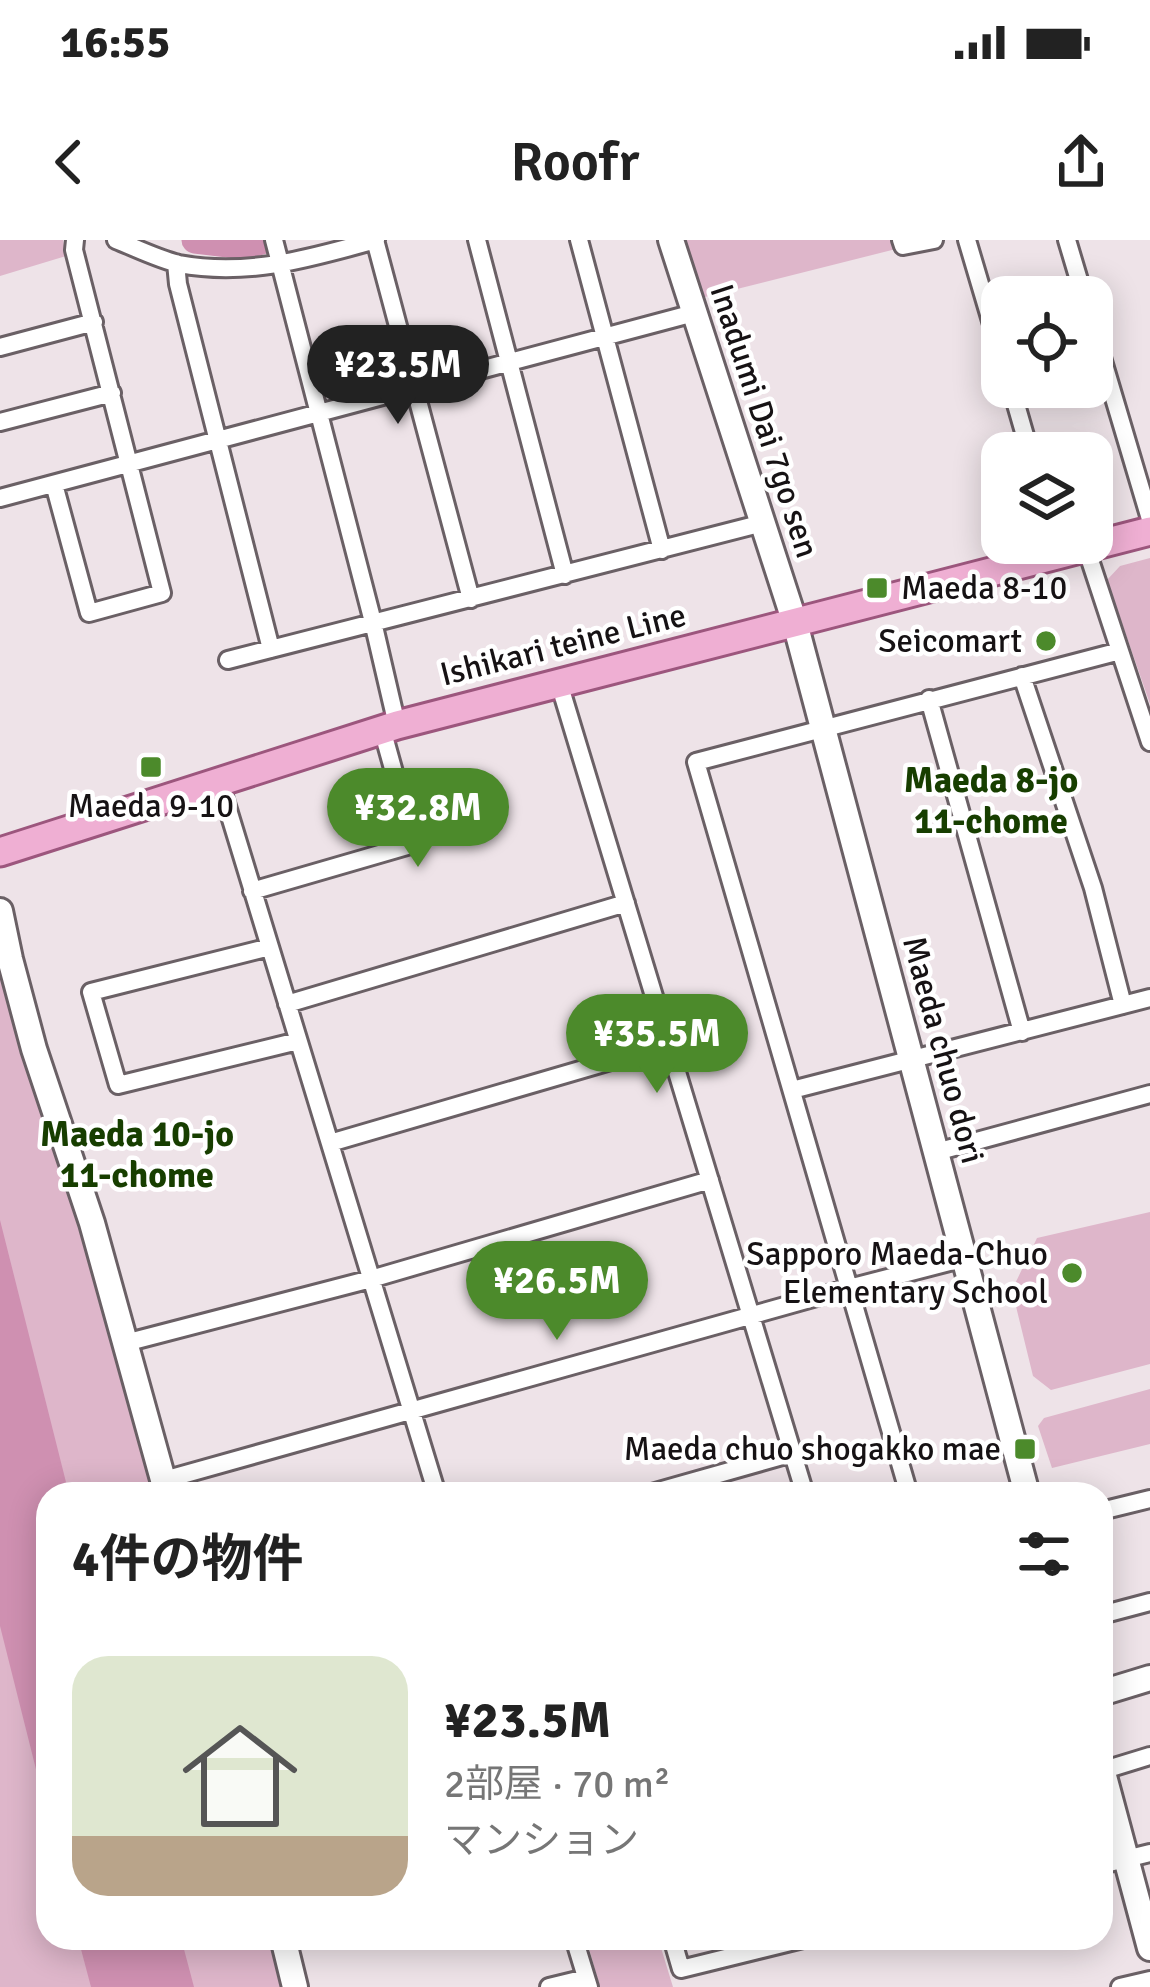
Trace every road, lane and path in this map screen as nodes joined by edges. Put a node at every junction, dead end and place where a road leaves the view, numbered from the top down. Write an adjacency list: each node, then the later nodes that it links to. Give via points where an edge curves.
1 (75, 240): 16 (street)
2 (116, 240): 12 (street)
3 (376, 240): 11 (street); 20 (street)
4 (477, 240): 19 (street)
5 (579, 240): 17 (street)
6 (670, 240): 15 (street, Inadumi Dai 7go sen)
7 (901, 240): 8 (street)
8 (934, 240)
9 (967, 240): 14 (street)
10 (1067, 240): 13 (street)
11 (278, 252): 12 (street, via 219,268); 23 (street)
12 (176, 263): 25 (street)
13 (1078, 276)
14 (981, 287)
15 (694, 313): 17 (street); 30 (street, Inadumi Dai 7go sen)
16 (94, 322): 18 (street); 21 (street)
17 (605, 337): 19 (street); 33 (street)
18 (0, 347)
19 (511, 362): 20 (street); 36 (street)
20 (415, 389): 23 (street); 37 (street)
21 (112, 393): 24 (street); 26 (street)
22 (1113, 395): 29 (street)
23 (319, 415): 25 (street); 38 (street)
24 (0, 422)
25 (218, 441): 26 (street); 40 (street)
26 (130, 464): 27 (street); 27 (street, via 162,593 89,613)
27 (54, 484): 28 (street)
28 (0, 498)
29 (1150, 519)
30 (763, 523): 33 (street); 39 (street, Inadumi Dai 7go sen)
31 (1150, 531): 32 (main road, Ishikari teine Line)
32 (1113, 539)
33 (662, 550): 36 (street)
34 (1009, 564): 39 (main road, Ishikari teine Line)
35 (1076, 564): 41 (street)
36 (566, 575): 37 (street)
37 (471, 599): 38 (street)
38 (373, 622): 40 (street); 46 (street)
39 (795, 622): 44 (main road, Ishikari teine Line); 47 (street, Maeda chuo dori)
40 (272, 650): 42 (street)
41 (1120, 651): 43 (street); 48 (street)
42 (228, 660)
43 (1022, 676): 45 (street); 57 (street)
44 (559, 683): 46 (main road, Ishikari teine Line); 52 (street)
45 (929, 699): 47 (street); 58 (street)
46 (389, 727): 49 (main road, Ishikari teine Line); 51 (street, via 414,844)
47 (822, 727): 61 (street, Maeda chuo dori); 62 (street, via 696,762)
48 (1150, 742)
49 (219, 780): 50 (main road, Ishikari teine Line); 51 (street)
50 (0, 852)
51 (253, 891): 54 (street)
52 (626, 903): 56 (street); 60 (street)
53 (0, 911): 71 (street)
54 (270, 947): 56 (street); 59 (street, via 91,992 118,1085)
55 (1150, 998): 57 (street)
56 (287, 1004): 59 (street)
57 (1123, 1005): 58 (street)
58 (1022, 1032): 61 (street)
59 (298, 1041): 64 (street)
60 (669, 1044): 64 (street); 66 (street)
61 (912, 1060): 62 (street); 65 (street, Maeda chuo dori)
62 (792, 1090): 69 (street)
63 (1150, 1094): 65 (street)
64 (330, 1143): 68 (street)
65 (936, 1152): 67 (street, Maeda chuo dori)
66 (710, 1180): 68 (street); 70 (street)
67 (964, 1258): 69 (street); 80 (street, Maeda chuo dori)
68 (371, 1279): 71 (street); 72 (street)
69 (849, 1288): 70 (street); 79 (street)
70 (751, 1316): 72 (street); 73 (street)
71 (125, 1342): 74 (street)
72 (412, 1411): 75 (street); 76 (street)
73 (793, 1453): 77 (street); 78 (street)
74 (165, 1482)
75 (182, 1482)
76 (433, 1482)
77 (690, 1482)
78 (801, 1482)
79 (906, 1482)
80 (1025, 1482)
81 (1150, 1498): 82 (street)
82 (1113, 1508)
83 (1150, 1601): 84 (street)
84 (1113, 1612)
85 (1150, 1678): 86 (street)
86 (1113, 1689)
87 (1150, 1756): 88 (street)
88 (1113, 1766)
89 (1113, 1795): 90 (street)
90 (1139, 1856): 91 (street)
91 (1150, 1948)
92 (286, 1950): 98 (street)
93 (578, 1950): 97 (street)
94 (675, 1950): 95 (street, via 681,1969)
95 (758, 1950)
96 (1150, 1980): 100 (street)
97 (588, 1982): 99 (street)
98 (295, 1987)
99 (549, 1987)
100 (1120, 1987)

